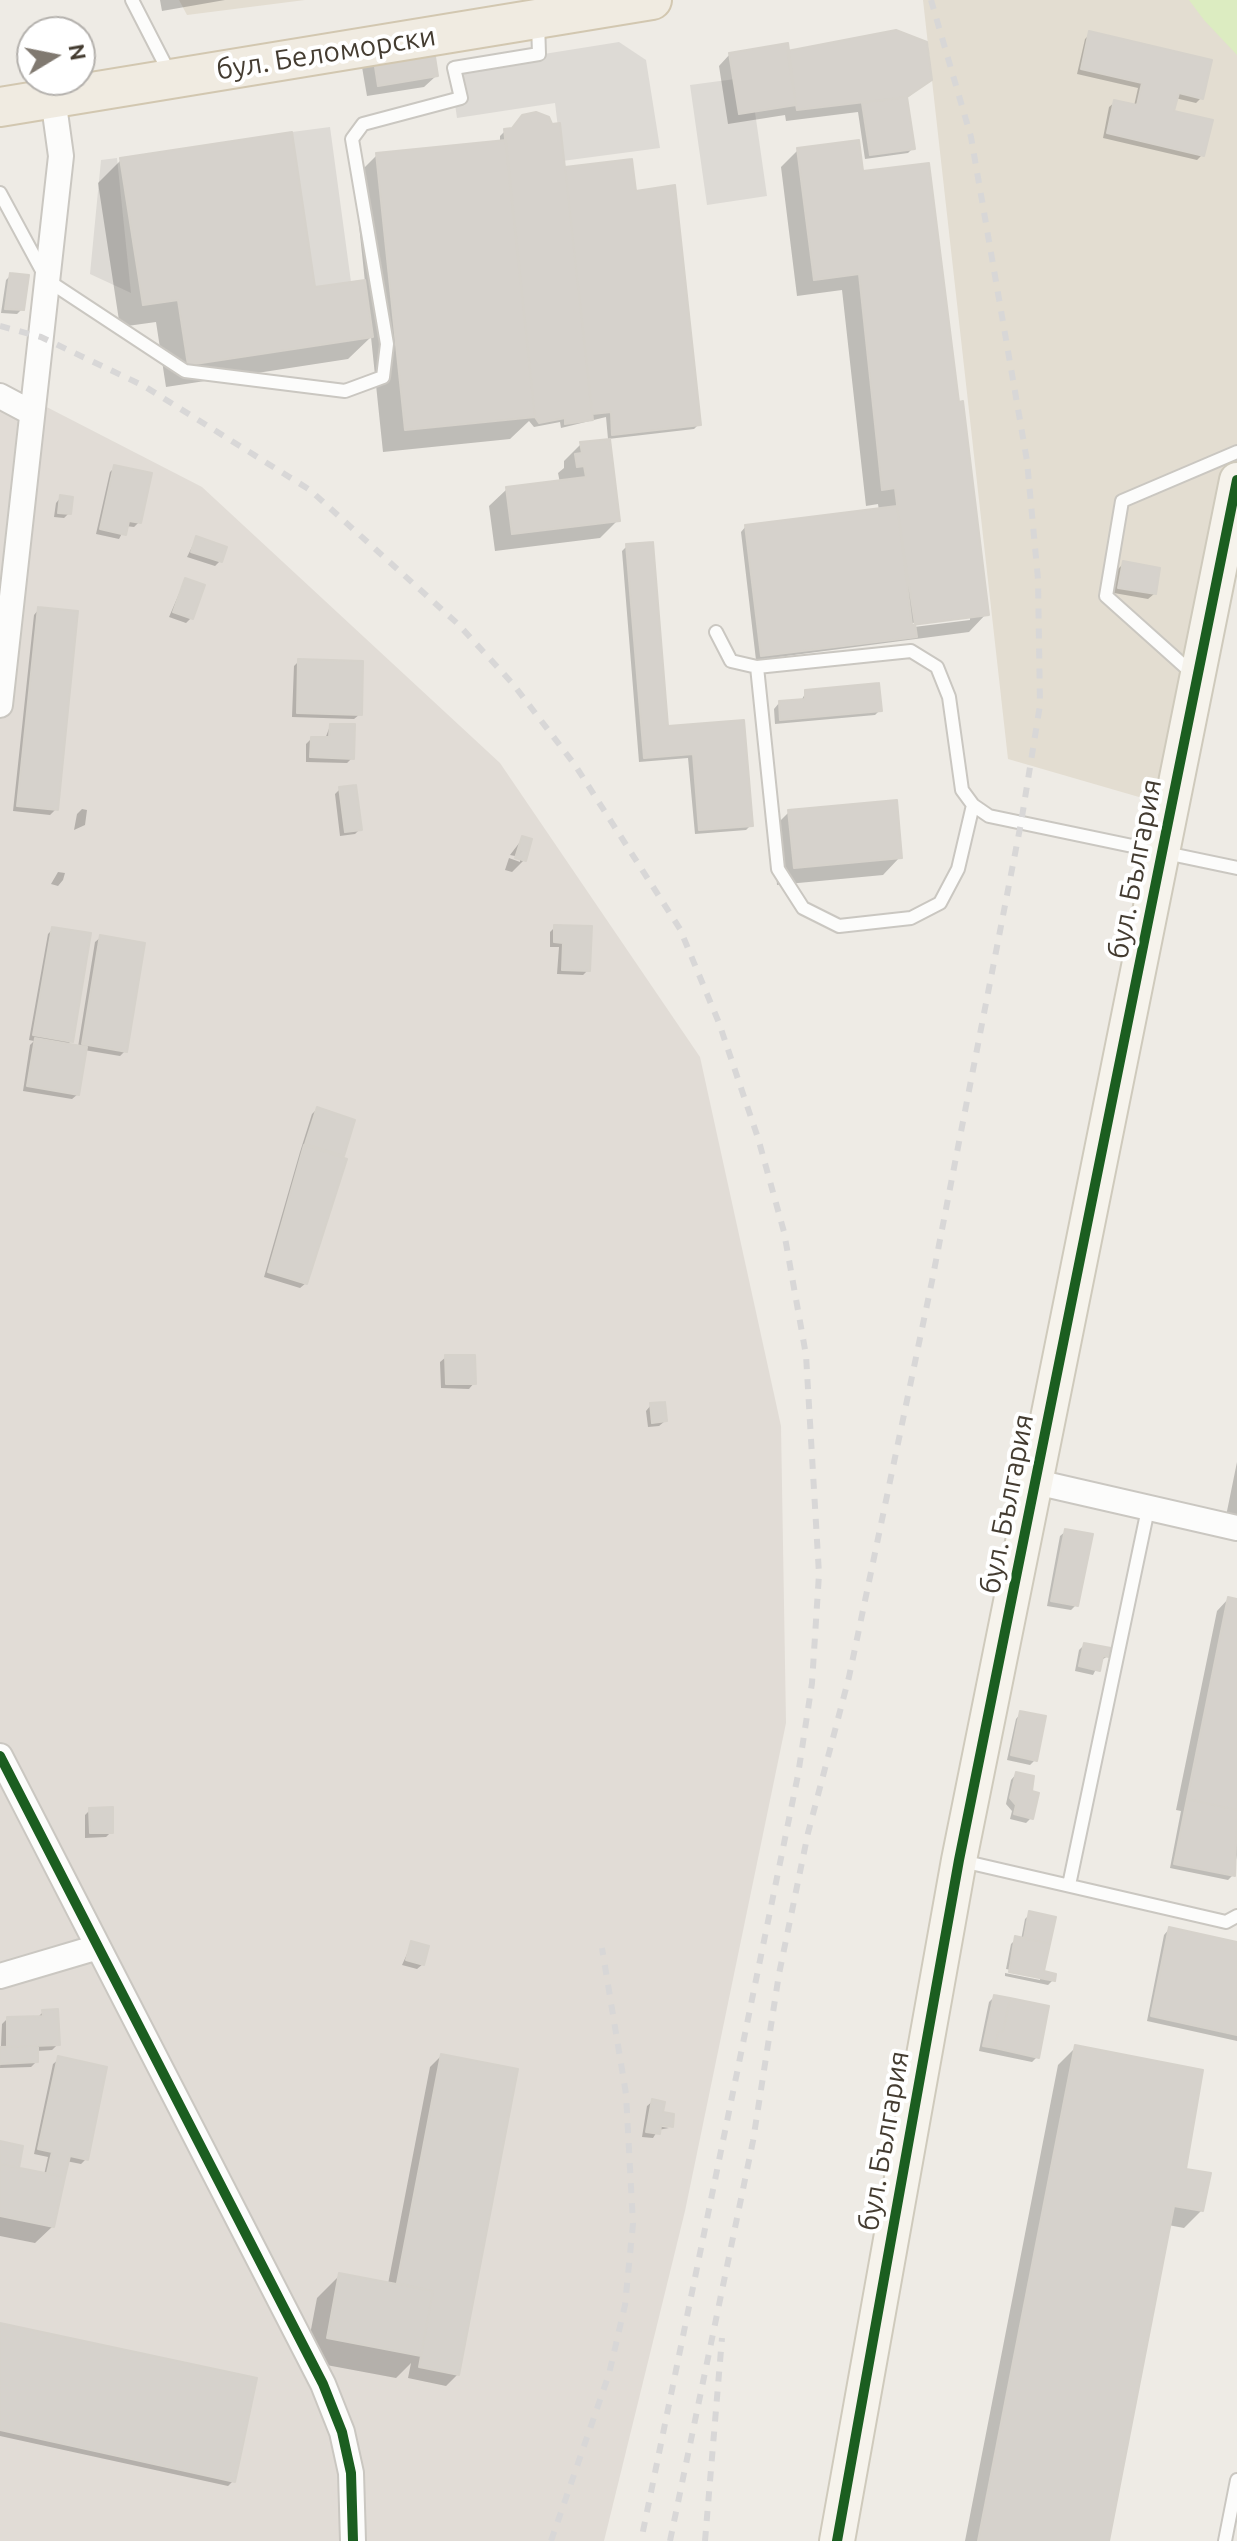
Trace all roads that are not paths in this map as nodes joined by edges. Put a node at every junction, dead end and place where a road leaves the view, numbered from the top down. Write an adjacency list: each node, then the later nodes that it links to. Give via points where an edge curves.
1 (132, 0): 4 (lane)
2 (652, 0): 3 (main road, бул. Беломорски)
3 (538, 18): 4 (main road, бул. Беломорски); 8 (lane, via 539,54 454,68 461,98 363,124 352,139 387,344 383,377 345,391 185,371)
4 (172, 79): 5 (main road, бул. Беломорски)
5 (53, 98): 6 (main road, бул. Беломорски); 8 (street, via 61,156)
6 (0, 107)
7 (0, 193): 8 (lane)
8 (47, 280): 10 (street)
9 (0, 396): 10 (street)
10 (32, 413): 13 (street)
11 (1237, 452): 16 (lane, via 1122,501 1106,596)
12 (1237, 480): 16 (street, бул. България)
13 (4, 626): 17 (street)
14 (716, 632): 15 (lane, via 731,661)
15 (757, 667): 18 (lane, via 911,651 937,667 949,697 962,790); 18 (lane, via 778,869 803,908 839,926 911,918 940,903 958,869)
16 (1198, 679): 19 (street, бул. България)
17 (0, 705)
18 (973, 805): 19 (lane, via 989,816)
19 (1162, 853): 20 (lane); 21 (street, бул. България)
20 (1237, 868)
21 (1036, 1482): 22 (street); 25 (street, бул. България)
22 (1148, 1509): 23 (street); 26 (lane)
23 (1237, 1528)
24 (4, 1772): 28 (street)
25 (959, 1860): 26 (lane); 32 (street, бул. България)
26 (1069, 1885): 27 (lane, via 1226,1922)
27 (1237, 1916)
28 (98, 1947): 29 (street); 31 (street, via 323,2384 351,2473)
29 (0, 1976)
30 (1237, 2480): 33 (lane)
31 (353, 2541)
32 (837, 2541)
33 (1225, 2541)

